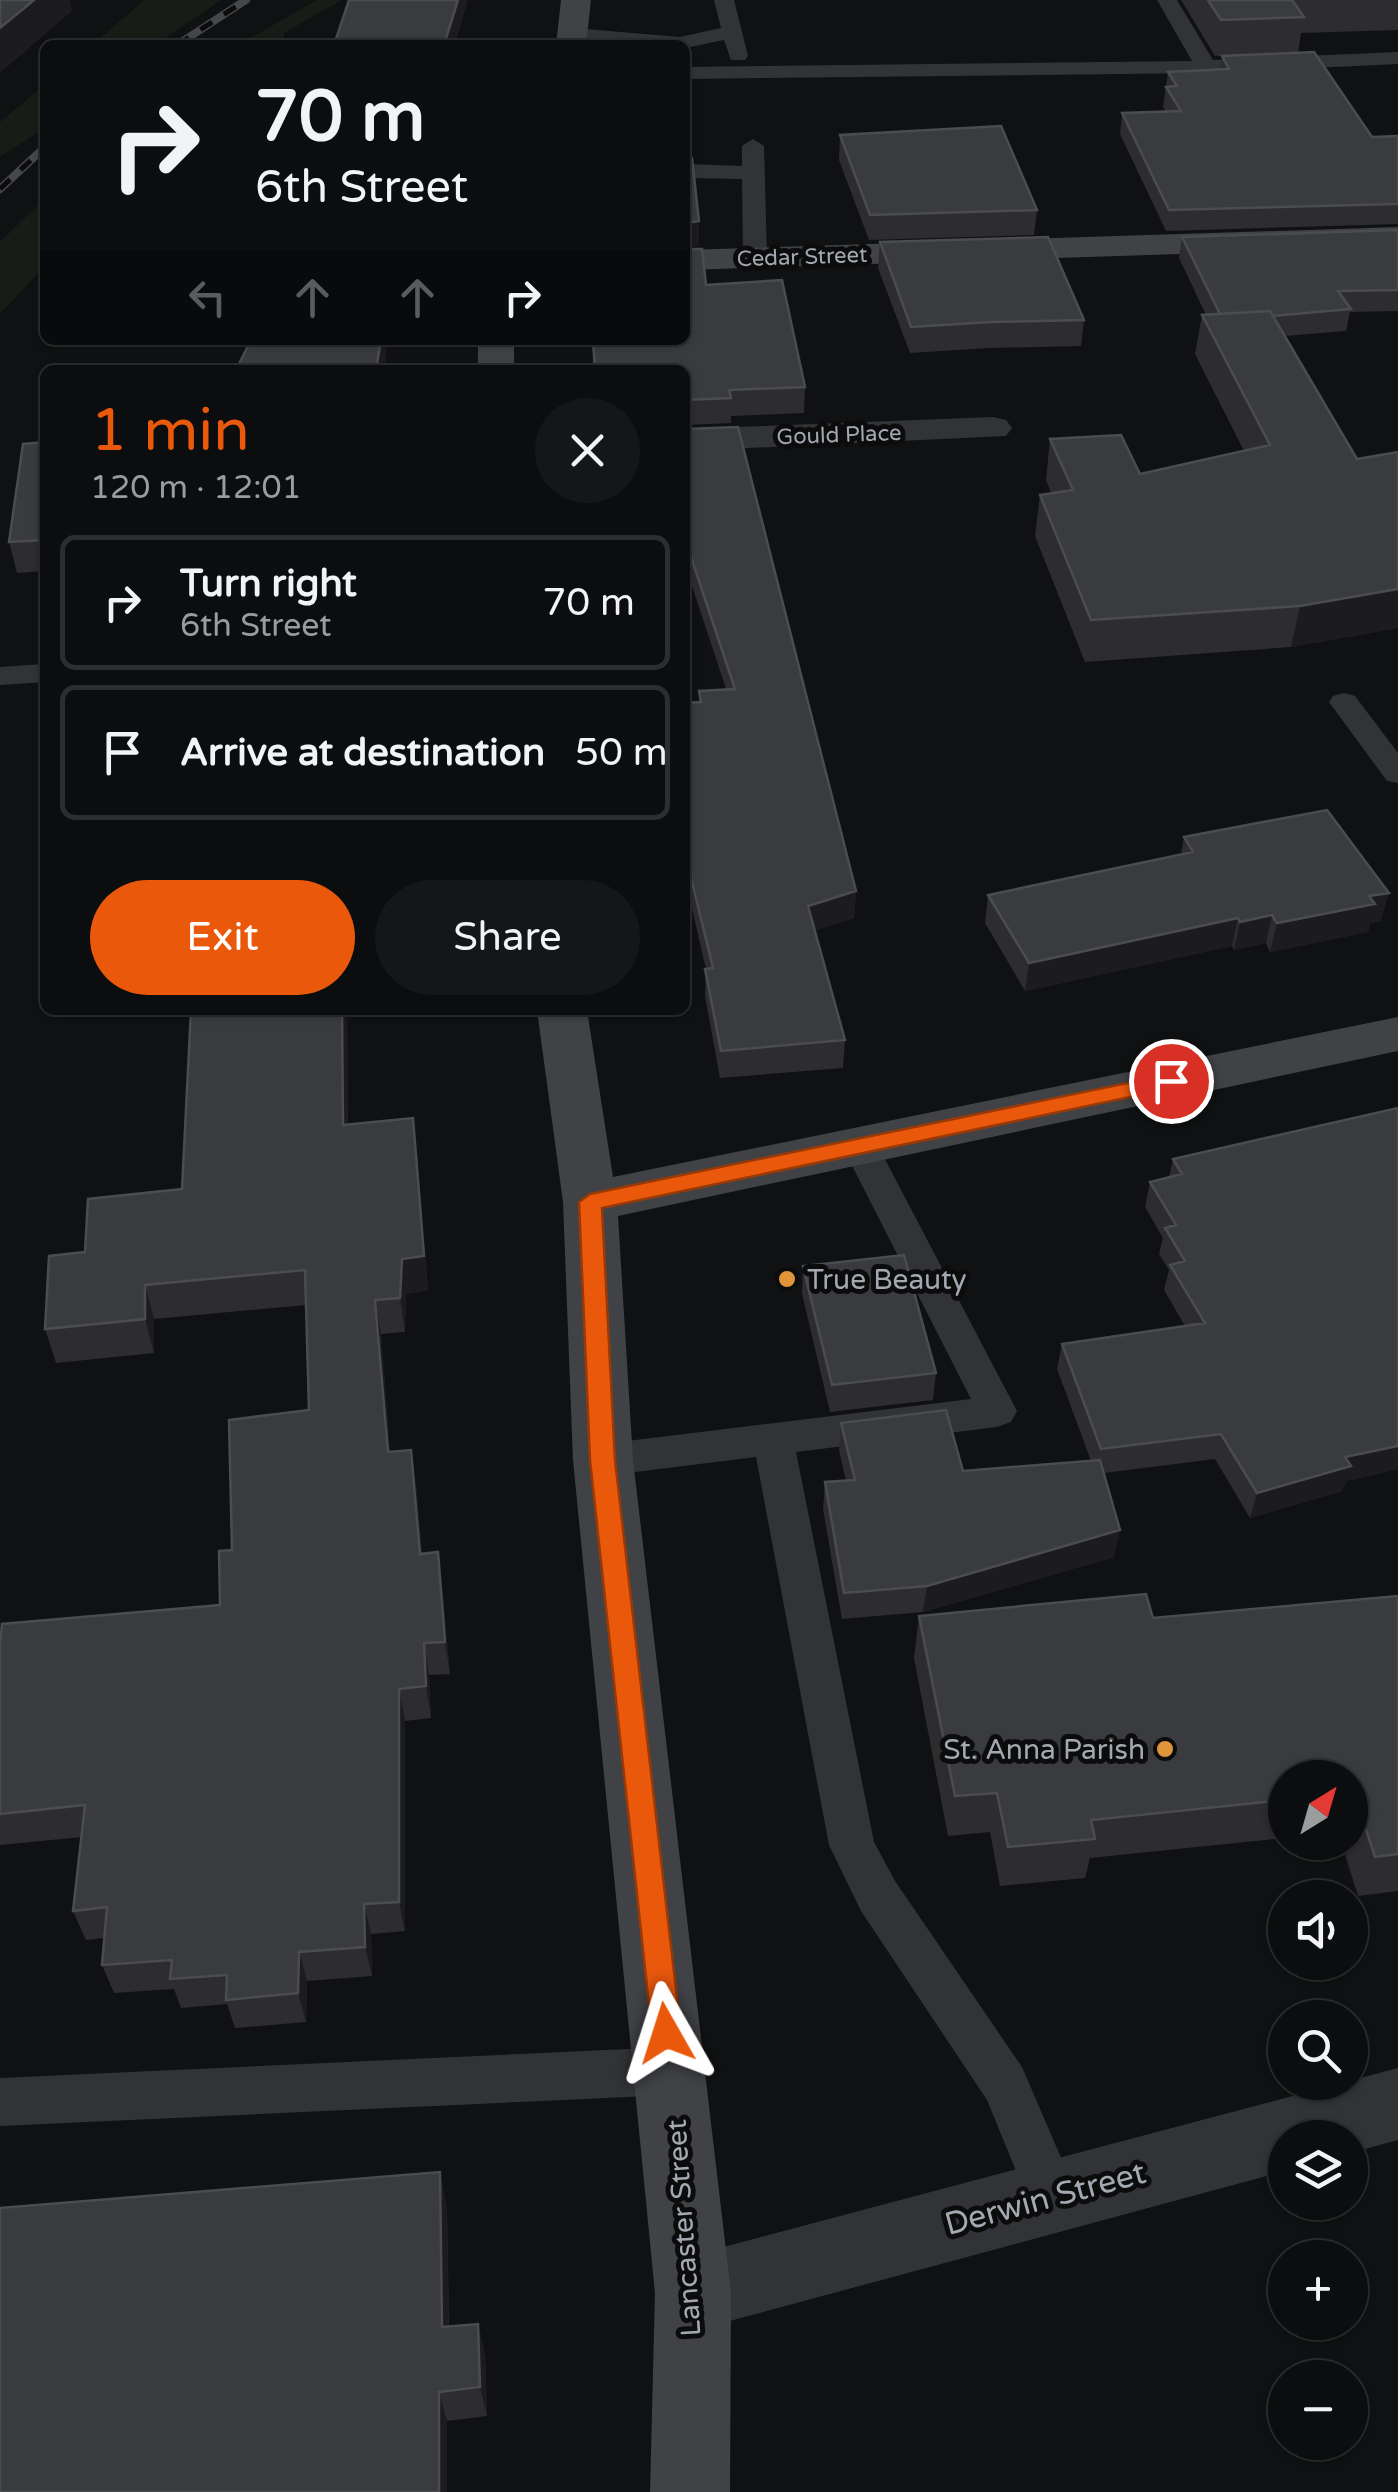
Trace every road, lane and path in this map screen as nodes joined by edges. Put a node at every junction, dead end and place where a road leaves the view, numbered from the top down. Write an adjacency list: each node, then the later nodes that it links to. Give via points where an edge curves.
1 (576, 0): 5 (street)
2 (724, 0): 4 (lane)
3 (1167, 0): 8 (lane)
4 (732, 32): 6 (lane); 10 (lane)
5 (572, 40)
6 (690, 41)
7 (1398, 58): 8 (lane)
8 (1206, 67): 10 (lane)
9 (690, 73): 10 (lane)
10 (743, 73)
11 (753, 146): 13 (lane)
12 (690, 171): 13 (lane)
13 (753, 174): 15 (lane)
14 (1398, 238): 15 (street, Cedar Street)
15 (755, 258): 16 (street, Cedar Street)
16 (690, 260)
17 (993, 428): 18 (street, Gould Place)
18 (690, 440)
19 (40, 672): 20 (lane)
20 (0, 676)
21 (1344, 702): 22 (lane)
22 (1398, 774)
23 (563, 1015): 26 (street, Lancaster Street)
24 (1398, 1034): 25 (street)
25 (860, 1146): 26 (street); 27 (lane, via 997,1411)
26 (590, 1202): 28 (street, Lancaster Street)
27 (774, 1439): 28 (lane); 32 (lane, via 852,1845 878,1896 1006,2084)
28 (603, 1460): 29 (street, Lancaster Street)
29 (671, 2071): 30 (lane); 33 (street, Lancaster Street)
30 (0, 2102)
31 (1398, 2104): 32 (street, Derwin Street)
32 (1052, 2196): 33 (street, Derwin Street)
33 (693, 2292): 34 (street, Lancaster Street)
34 (690, 2492)

